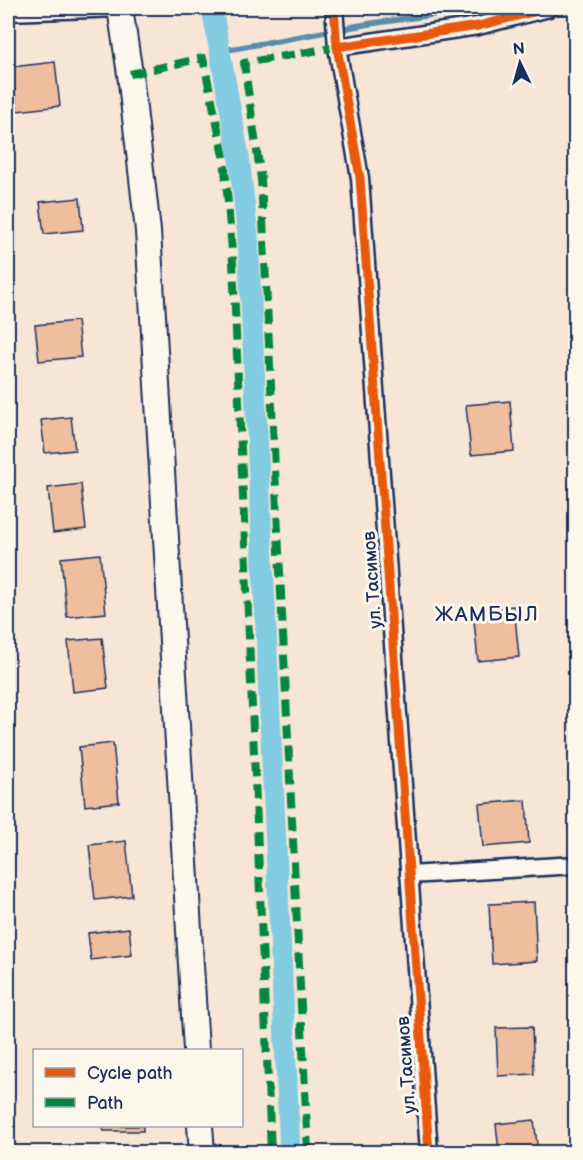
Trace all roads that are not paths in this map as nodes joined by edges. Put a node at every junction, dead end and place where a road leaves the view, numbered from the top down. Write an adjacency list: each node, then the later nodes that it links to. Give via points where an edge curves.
1 (120, 8): 4 (street); 8 (main road, via 148,231)
2 (333, 8): 5 (street, ул. Тасимов)
3 (549, 8): 5 (street, via 477,26)
4 (8, 12)
5 (337, 48): 7 (street, ул. Тасимов, via 360,178)
6 (576, 865): 7 (street)
7 (409, 875): 11 (street, ул. Тасимов)
8 (196, 1049)
9 (200, 1127): 10 (main road)
10 (202, 1152)
11 (429, 1152)

